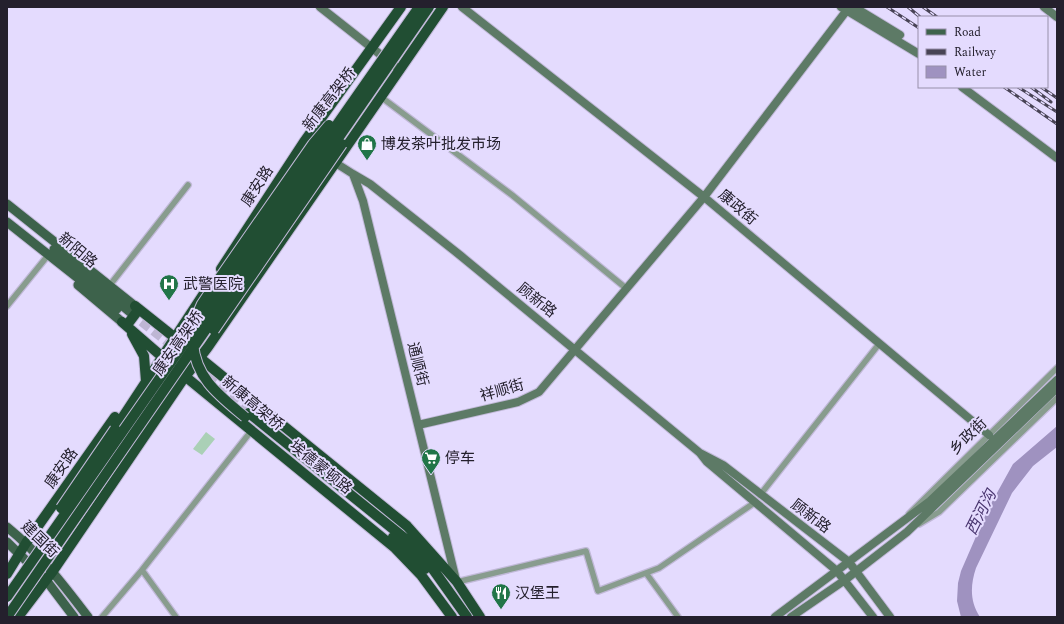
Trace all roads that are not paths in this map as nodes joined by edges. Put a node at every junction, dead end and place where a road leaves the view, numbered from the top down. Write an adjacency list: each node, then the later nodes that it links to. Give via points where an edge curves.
1 (320, 7): 14 (street)
2 (401, 7): 14 (highway, 康安路)
3 (419, 7): 12 (highway, 康安高架桥, bridge)
4 (429, 7): 12 (highway, 康安高架桥, bridge)
5 (443, 7): 16 (highway)
6 (462, 7): 26 (street, 康政街)
7 (1044, 7): 11 (street)
8 (1053, 7): 10 (street)
9 (847, 8): 13 (street); 15 (street); 26 (street, 祥顺街)
10 (1057, 10)
11 (1057, 17)
12 (403, 37): 40 (highway, bridge, via 385,77 332,161 214,330); 71 (highway, 康安高架桥, bridge); 72 (highway, 康安高架桥, bridge); 80 (highway, 新康高架桥, bridge, via 313,144 202,304 195,322 194,350 201,372 216,393 398,541 427,572)
13 (918, 46)
14 (371, 47): 16 (street); 20 (highway, 康安路)
15 (918, 53)
16 (400, 70): 19 (highway)
17 (963, 88): 22 (street)
18 (971, 88): 21 (street)
19 (381, 97): 23 (highway); 33 (street, via 512,195)
20 (304, 142): 23 (street); 36 (highway, 康安路)
21 (1057, 153)
22 (1057, 158)
23 (336, 163): 24 (street); 40 (highway)
24 (353, 174): 38 (street, 顾新路, via 370,184); 47 (street, 通顺街, via 363,201)
25 (188, 185): 32 (street)
26 (704, 197): 33 (street, 祥顺街); 37 (street, 康政街)
27 (7, 204): 32 (main road)
28 (7, 210): 35 (main road, 新阳路)
29 (7, 222): 35 (main road, 新阳路)
30 (7, 227): 31 (main road)
31 (45, 259): 34 (street); 35 (main road)
32 (110, 285): 35 (main road)
33 (626, 289): 38 (street, 祥顺街)
34 (7, 306)
35 (129, 316): 36 (highway, 埃德蒙顿路); 39 (highway, 埃德蒙顿路); 44 (highway, via 143,352)
36 (175, 338): 39 (highway, 康安路); 59 (highway, 埃德蒙顿路, via 407,526)
37 (880, 344): 49 (street, 康政街); 51 (street)
38 (575, 349): 47 (street, 祥顺街, via 532,397); 50 (street, 顾新路)
39 (162, 357): 44 (highway, 康安路); 48 (highway, 埃德蒙顿路)
40 (201, 357): 43 (highway)
41 (1057, 368): 49 (street, 乡政街)
42 (1057, 380): 53 (street)
43 (182, 381): 63 (highway); 72 (highway, bridge, via 166,397 57,555)
44 (145, 383): 58 (highway, 康安路, via 112,422); 71 (highway, 康安路, bridge, via 36,544)
45 (1057, 388): 53 (street)
46 (1057, 398): 56 (street, via 939,512)
47 (418, 425): 70 (street, 通顺街)
48 (252, 430): 62 (street); 79 (highway, 埃德蒙顿路, via 395,548 421,575)
49 (989, 436): 54 (street, 乡政街)
50 (700, 453): 51 (street, 顾新路, via 723,465); 52 (street, 顾新路)
51 (760, 495): 61 (street, 顾新路)
52 (754, 503): 64 (street, 顾新路); 66 (street, via 659,568)
53 (932, 504): 54 (street, 乡政街); 56 (street)
54 (899, 524): 61 (street, 乡政街)
55 (7, 527): 58 (main road, 建国街)
56 (907, 532): 65 (street)
57 (7, 542): 60 (main road, 建国街)
58 (26, 543): 60 (highway, 康安路); 63 (main road, 建国街)
59 (422, 544): 70 (highway, 埃德蒙顿路); 81 (highway, 埃德蒙顿路, via 250,411 413,545)
60 (20, 553): 67 (highway, 康安路); 68 (main road, 建国街)
61 (849, 562): 64 (street, 乡政街); 65 (street, 顾新路)
62 (142, 570): 77 (street); 78 (street)
63 (53, 571): 68 (highway); 76 (main road, 建国街)
64 (837, 571): 69 (street, 顾新路); 84 (street, 乡政街)
65 (856, 571): 69 (street); 87 (street, 顾新路)
66 (646, 573): 70 (street, via 598,591 586,551); 83 (street)
67 (7, 574)
68 (46, 580): 74 (highway); 75 (main road, 建国街)
69 (845, 580): 85 (street); 86 (street, 顾新路)
70 (457, 582): 82 (highway, 埃德蒙顿路)
71 (10, 593)
72 (21, 598): 73 (highway, 康安高架桥, bridge)
73 (7, 617)
74 (18, 617)
75 (74, 617)
76 (88, 617)
77 (102, 617)
78 (176, 617)
79 (452, 617)
80 (460, 617)
81 (467, 617)
82 (480, 617)
83 (678, 617)
84 (775, 617)
85 (791, 617)
86 (873, 617)
87 (890, 617)

